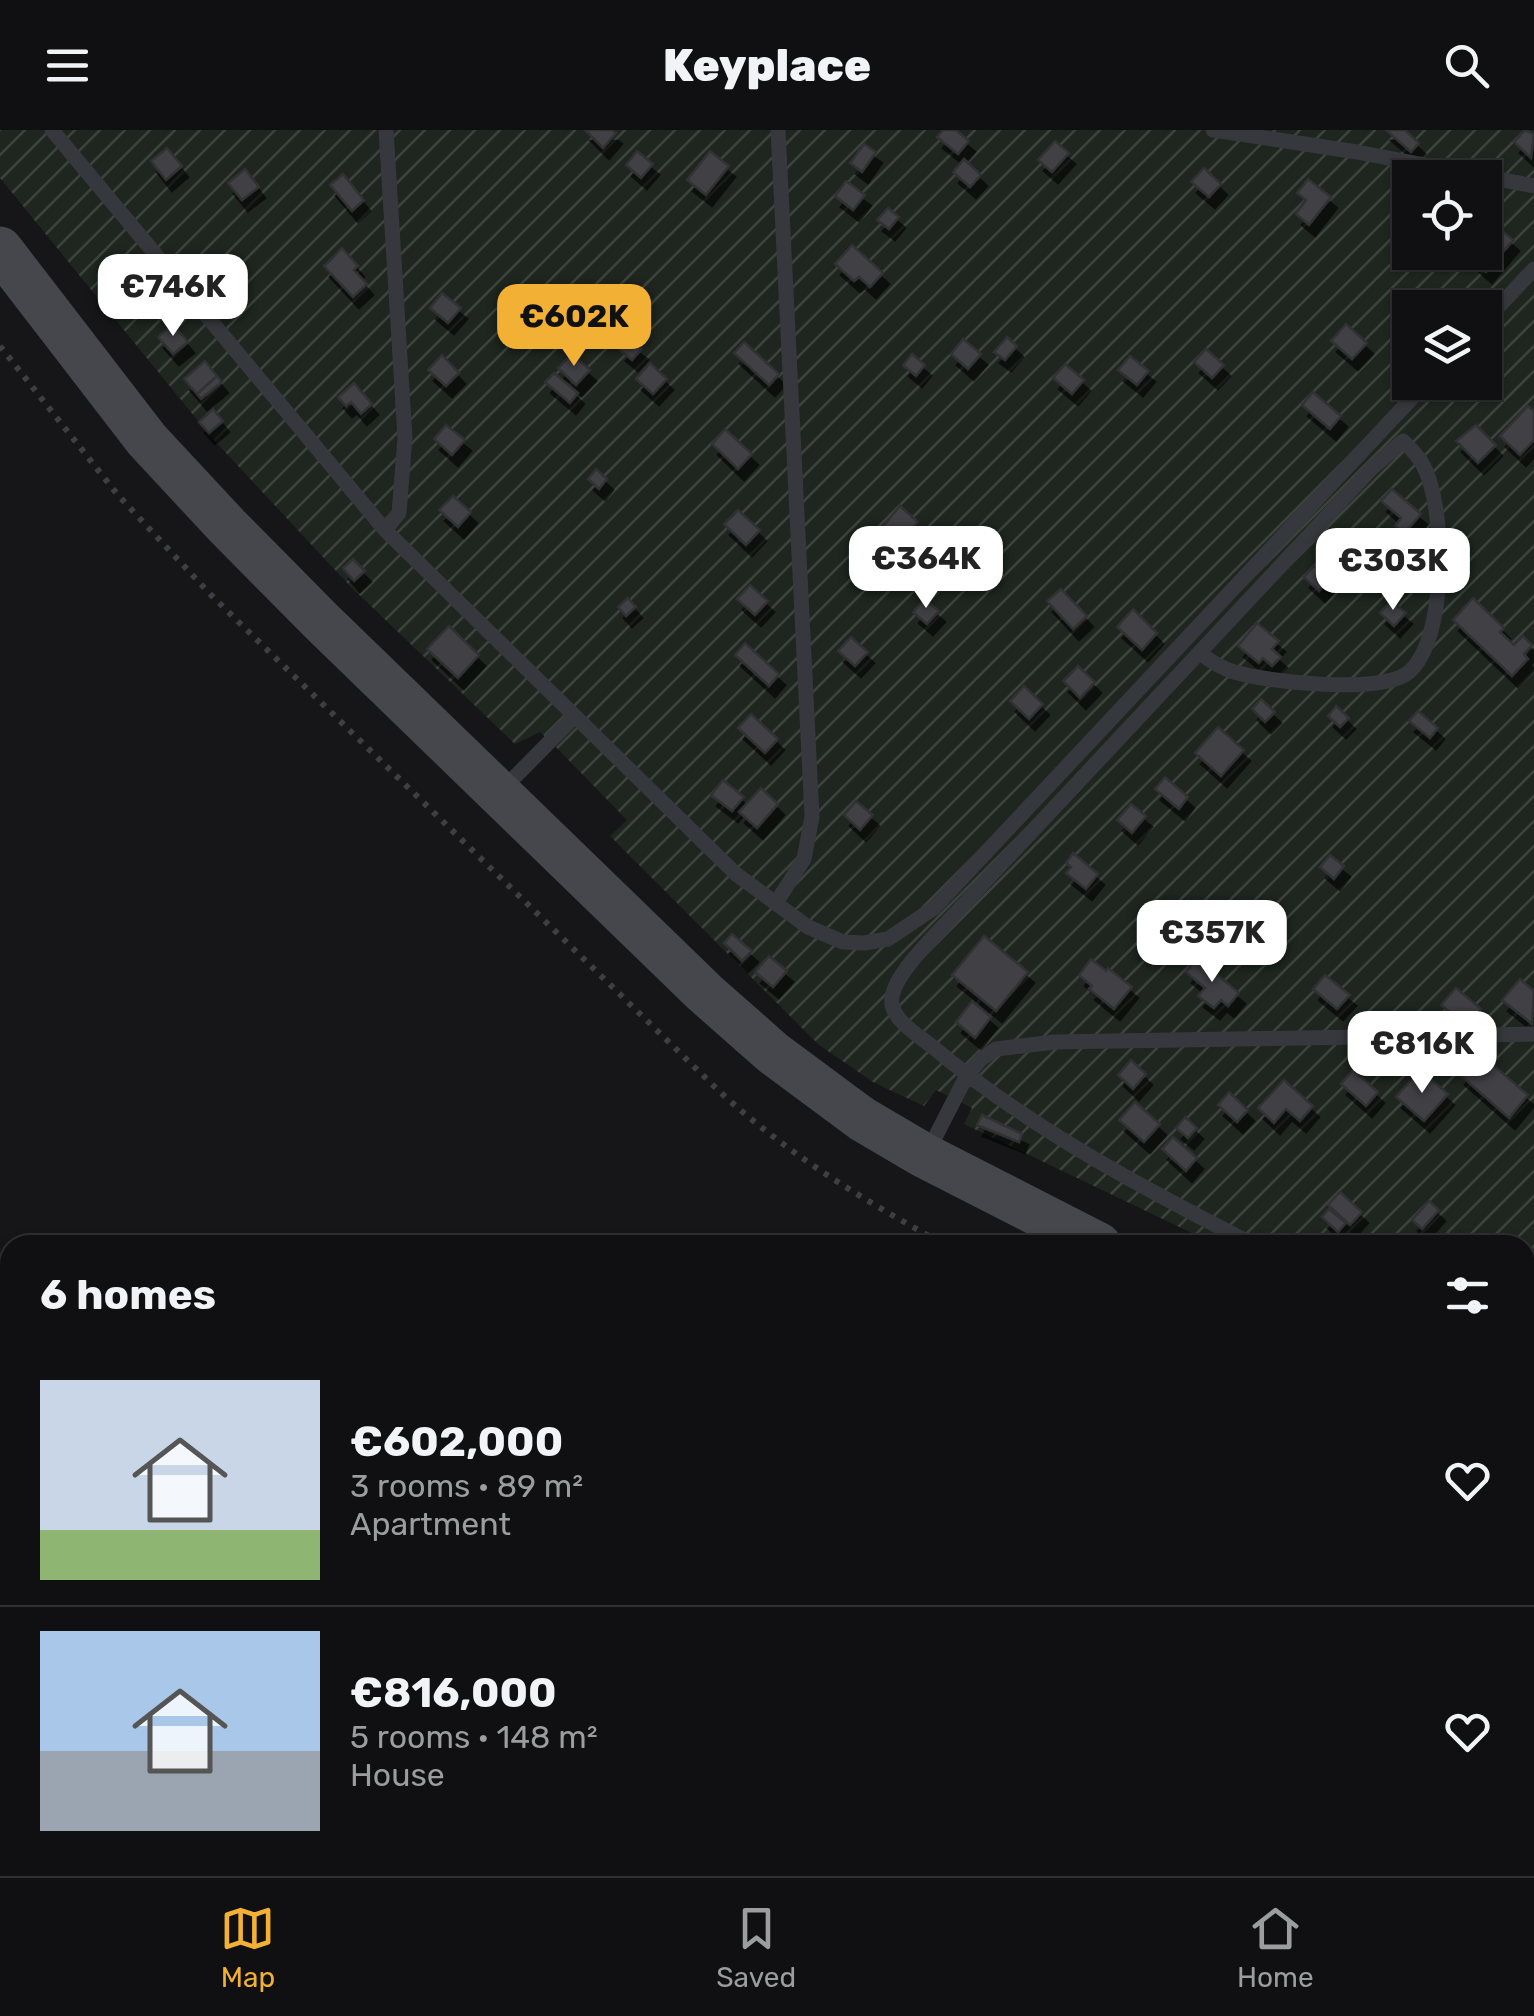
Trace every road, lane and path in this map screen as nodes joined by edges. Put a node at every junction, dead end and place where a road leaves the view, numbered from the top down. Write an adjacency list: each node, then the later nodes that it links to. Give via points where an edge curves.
1 (52, 130): 11 (lane)
2 (386, 130): 11 (lane, via 405,438 402,502)
3 (778, 130): 15 (lane, via 812,817 804,859)
4 (1213, 130): 5 (lane)
5 (1534, 186)
6 (0, 249): 14 (main road, via 148,440)
7 (1534, 269): 8 (lane)
8 (1502, 303)
9 (0, 346): 19 (path, via 117,494 188,571 720,1092 808,1164)
10 (1410, 400): 15 (lane, via 934,908 888,938 864,944 808,927)
11 (386, 530): 13 (lane)
12 (1201, 654): 12 (lane, via 1373,467 1403,441 1415,453 1436,515 1440,572 1431,638 1406,674 1345,686 1238,673); 17 (lane, via 901,974 892,1006)
13 (576, 716): 14 (lane); 15 (lane, via 736,874)
14 (498, 794): 18 (main road, via 773,1054)
15 (776, 903)
16 (1534, 1034): 17 (lane, via 1023,1044 996,1049)
17 (967, 1075): 18 (lane); 21 (lane, via 1071,1146)
18 (926, 1156): 20 (main road)
19 (927, 1235)
20 (1080, 1235)
21 (1234, 1235)

